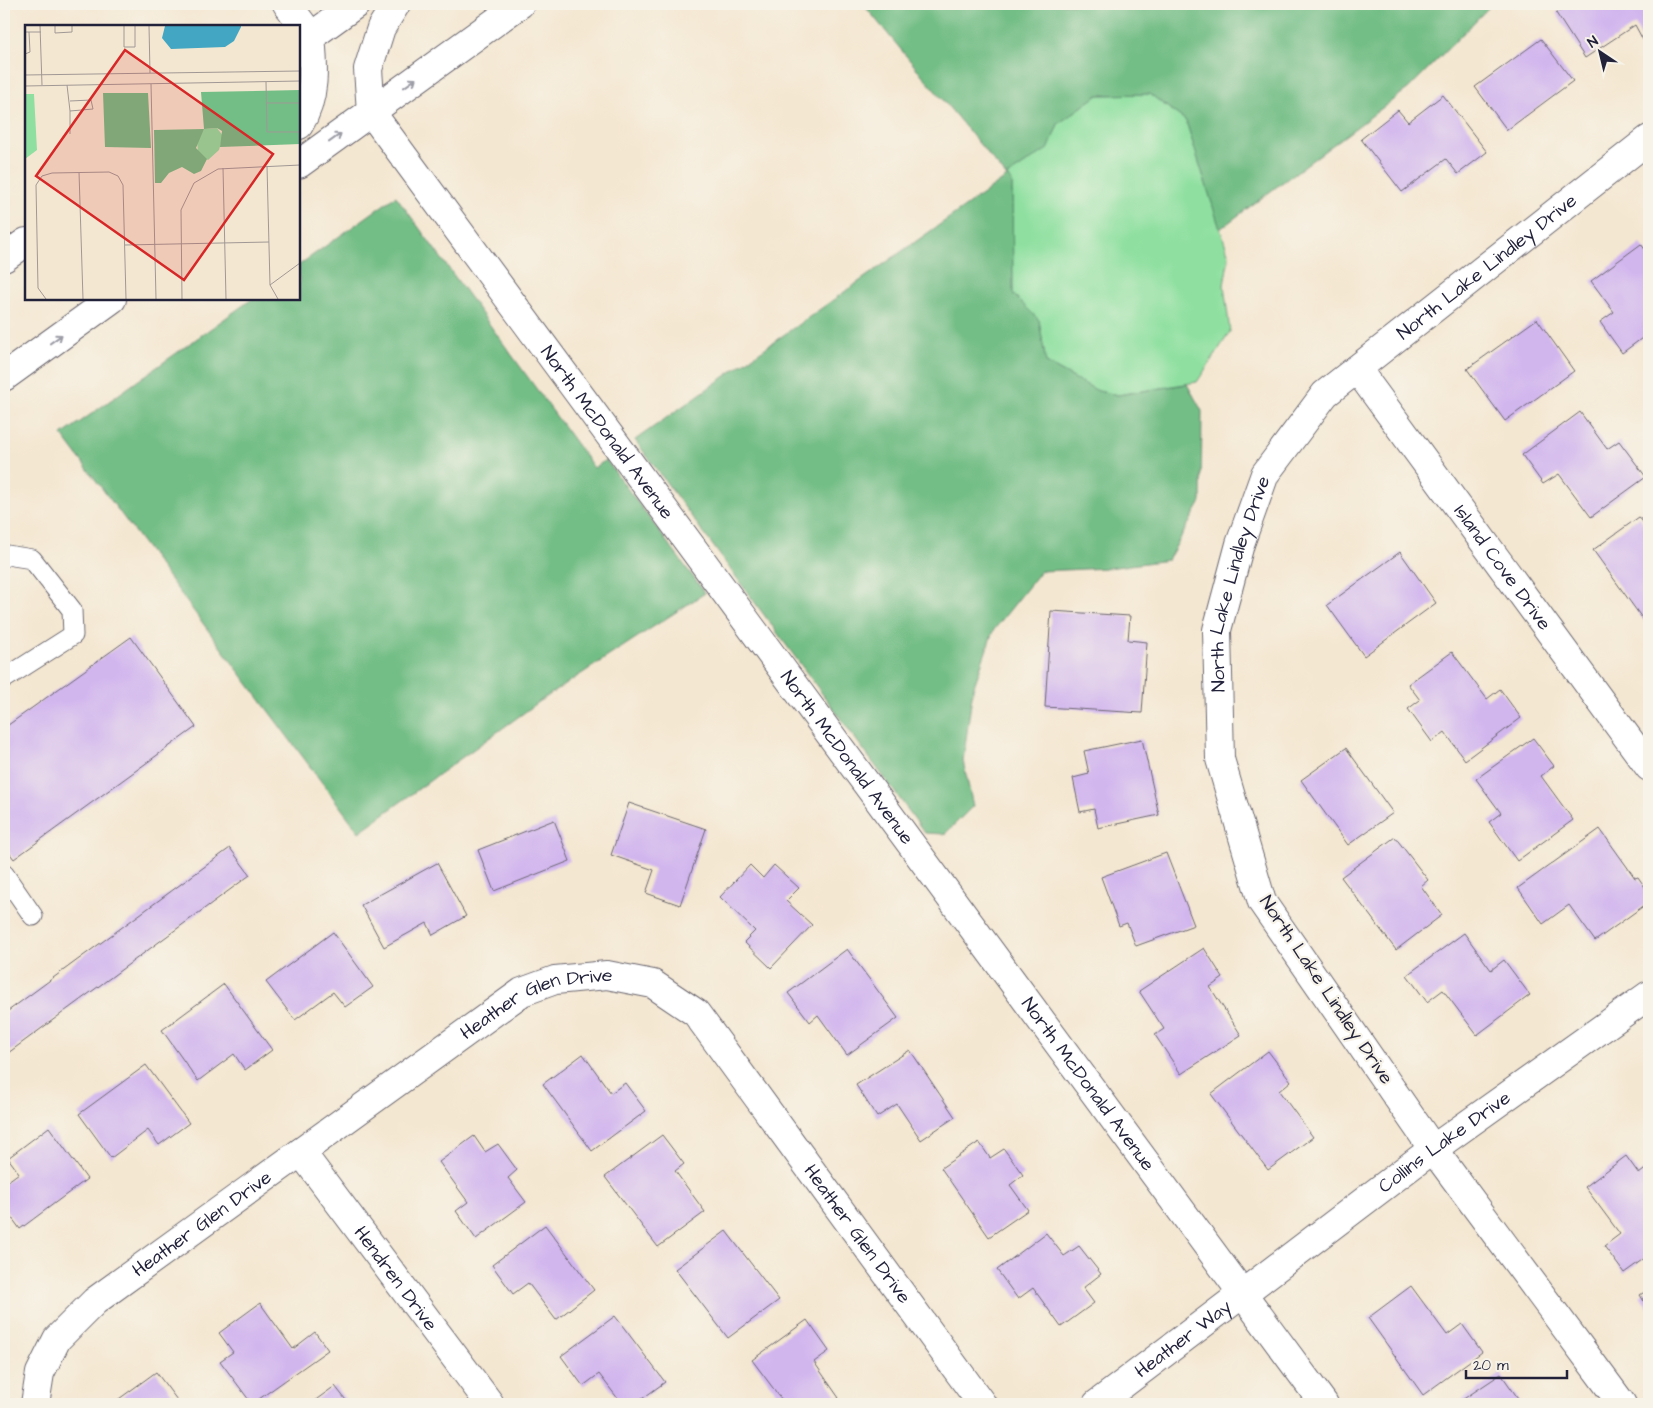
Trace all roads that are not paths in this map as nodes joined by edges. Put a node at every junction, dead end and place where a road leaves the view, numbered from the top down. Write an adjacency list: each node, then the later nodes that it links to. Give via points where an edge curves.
1 (287, 4): 5 (street)
2 (356, 4): 6 (street)
3 (396, 4): 7 (street, via 381,28 368,69)
4 (520, 4): 7 (street, one-way to 4)
5 (297, 25)
6 (305, 41): 8 (street, via 315,76 306,114)
7 (371, 112): 10 (street, one-way to 7); 24 (street, North McDonald Avenue)
8 (300, 123)
9 (1649, 139): 14 (street, North Lake Lindley Drive)
10 (300, 163)
11 (25, 243): 12 (street)
12 (4, 258)
13 (111, 300): 15 (street, one-way to 13)
14 (1357, 369): 18 (street, Island Cove Drive); 22 (street, North Lake Lindley Drive, via 1325,394 1265,474 1240,544 1217,630 1220,759 1262,902)
15 (4, 377)
16 (4, 557): 17 (lane, via 7,554 32,558 72,610 73,634)
17 (4, 679)
18 (1649, 767)
19 (4, 874): 20 (lane)
20 (33, 916)
21 (1649, 995): 22 (street, Collins Lake Drive)
22 (1433, 1149): 24 (street, Collins Lake Drive); 30 (street, North Lake Lindley Drive)
23 (301, 1152): 25 (street, Heather Glen Drive, via 95,1301 57,1339 40,1373); 26 (street, Hendren Drive); 27 (street, Heather Glen Drive, via 522,992 555,980 606,975 653,984 696,1013)
24 (1244, 1294): 28 (street, Heather Way); 29 (street, North McDonald Avenue)
25 (35, 1404)
26 (490, 1404)
27 (982, 1404)
28 (1097, 1404)
29 (1324, 1404)
30 (1622, 1404)

